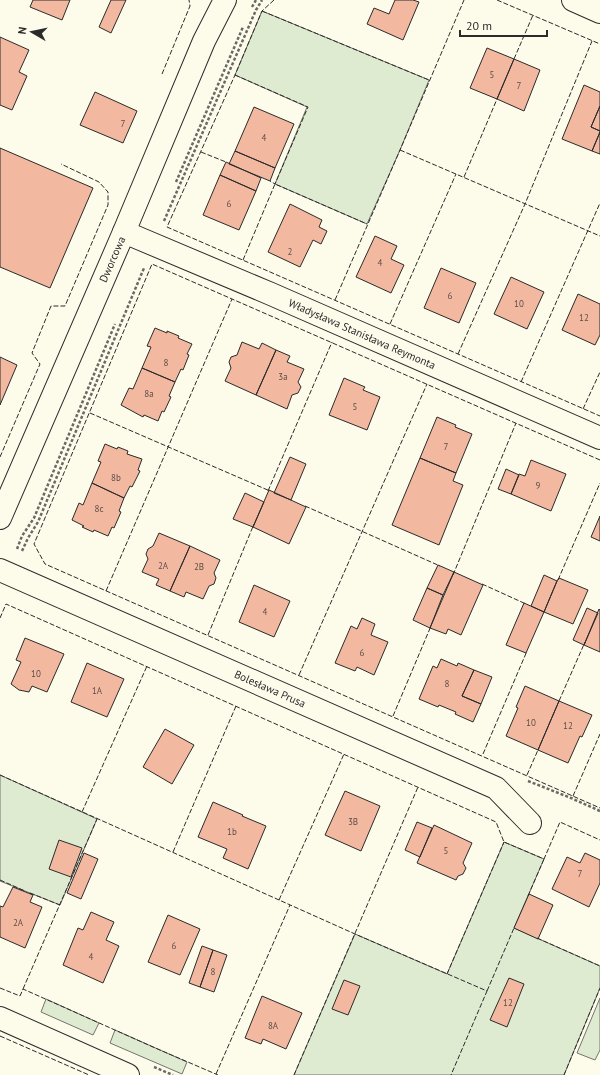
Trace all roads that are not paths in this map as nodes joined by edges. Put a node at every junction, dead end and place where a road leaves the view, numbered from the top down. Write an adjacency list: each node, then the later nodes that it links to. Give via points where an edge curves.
1 (225, 0): 4 (street, Dworcowa, via 204,42)
2 (573, 0): 3 (street)
3 (600, 12)
4 (124, 232): 5 (street, Władysława Stanisława Reymonta); 6 (street, Dworcowa)
5 (600, 438)
6 (0, 518)
7 (6, 572): 8 (street, Bolesława Prusa, via 496,788)
8 (530, 823)
9 (0, 1018): 10 (street)
10 (128, 1075)

